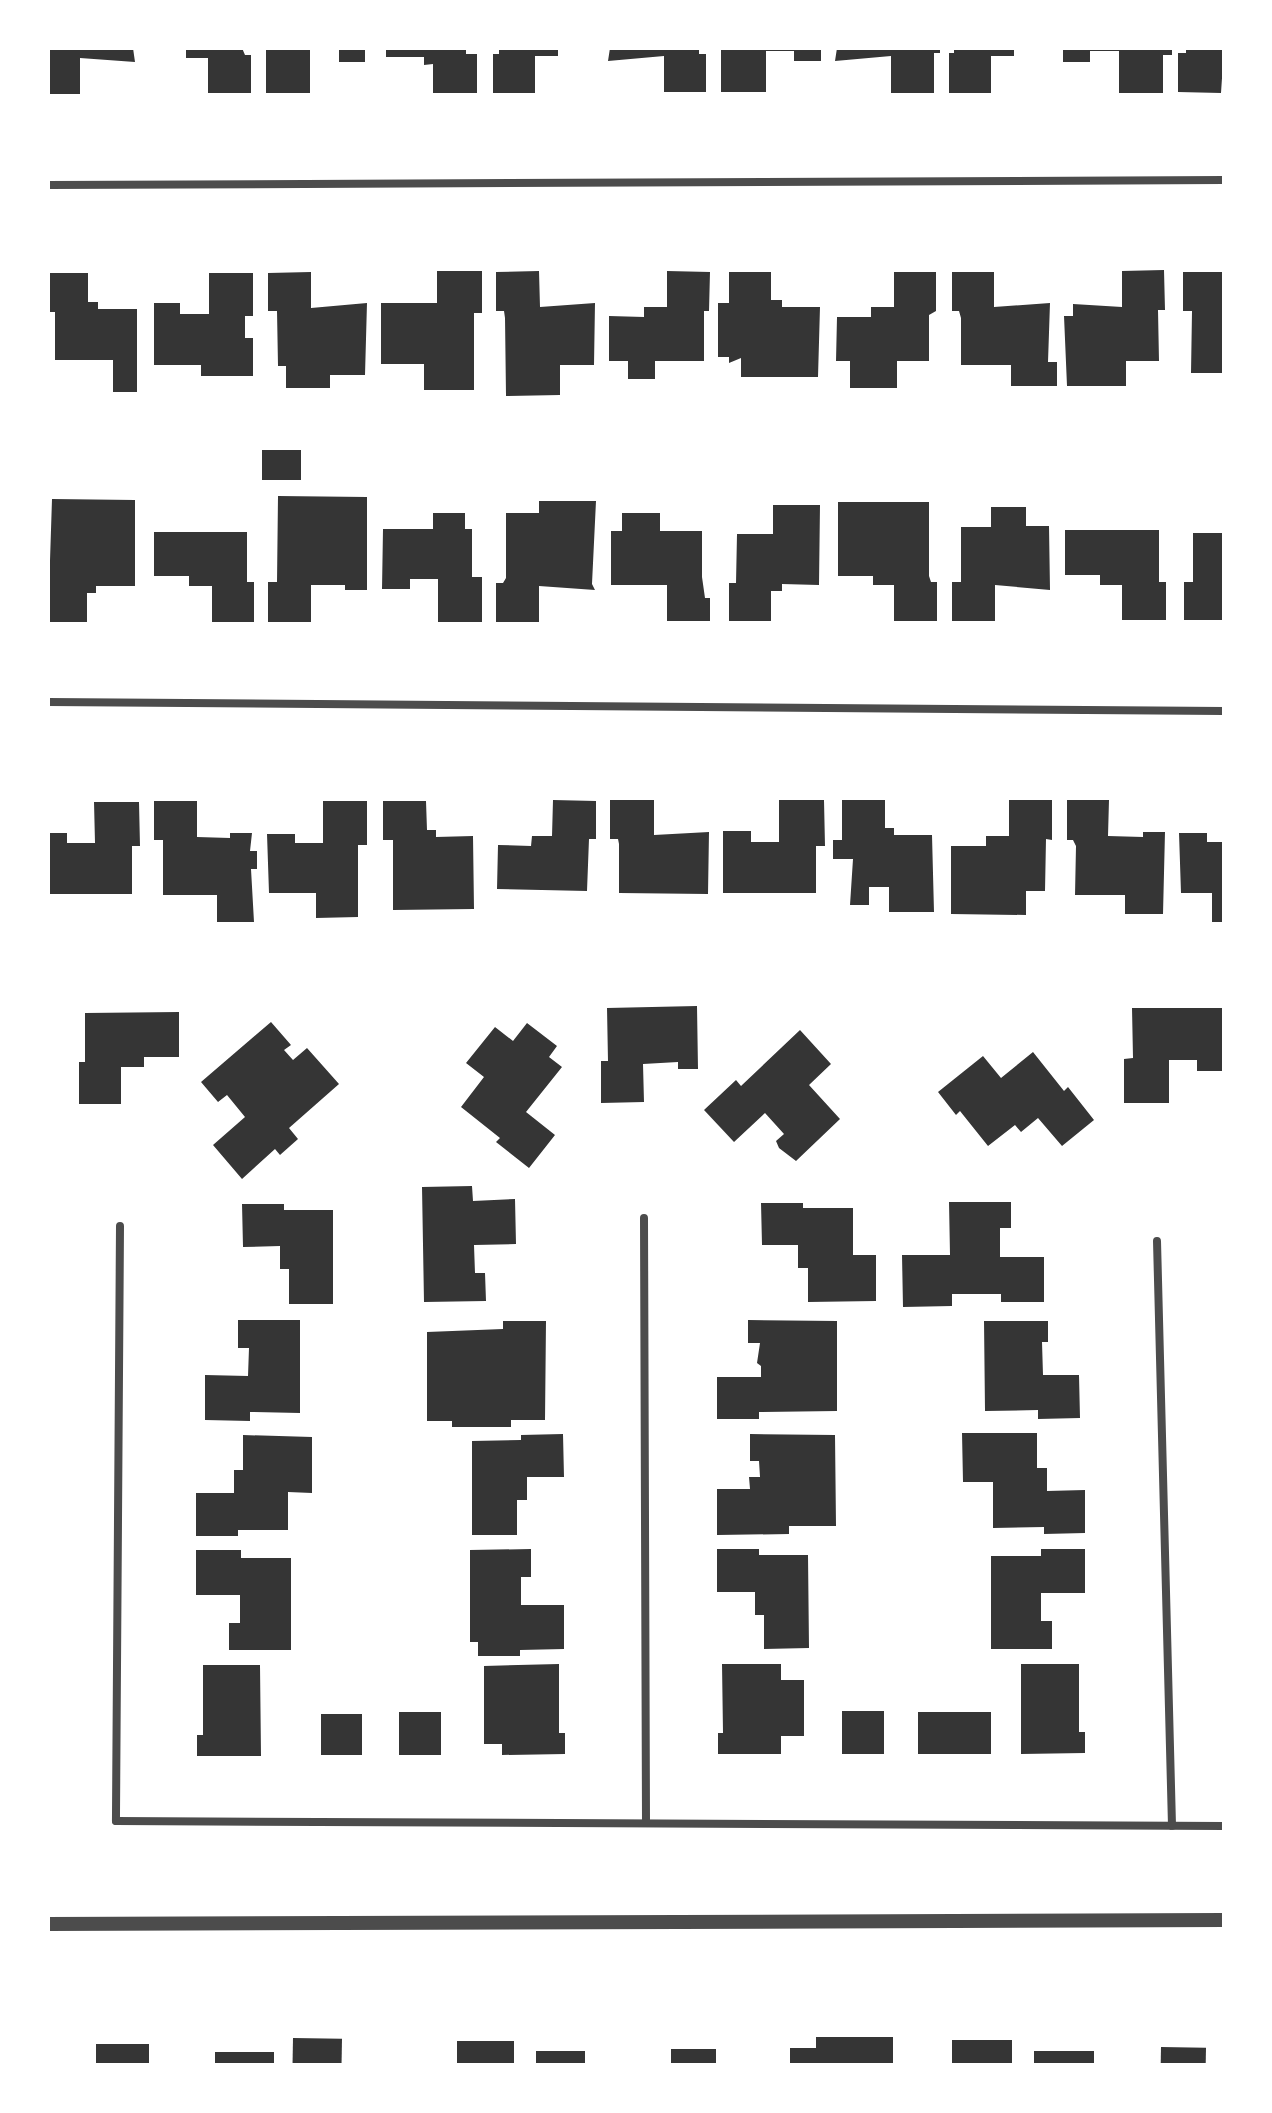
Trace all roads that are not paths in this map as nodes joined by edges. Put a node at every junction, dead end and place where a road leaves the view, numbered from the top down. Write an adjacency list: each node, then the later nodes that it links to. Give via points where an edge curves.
1 (1224, 180): 2 (street)
2 (48, 185)
3 (48, 702): 4 (street)
4 (1224, 711)
5 (644, 1218): 8 (street)
6 (120, 1226): 8 (street, via 116,1821)
7 (1157, 1241): 9 (street)
8 (646, 1823): 9 (street)
9 (1172, 1826): 10 (street)
10 (1224, 1826)
11 (1224, 1920): 12 (street)
12 (48, 1924)

